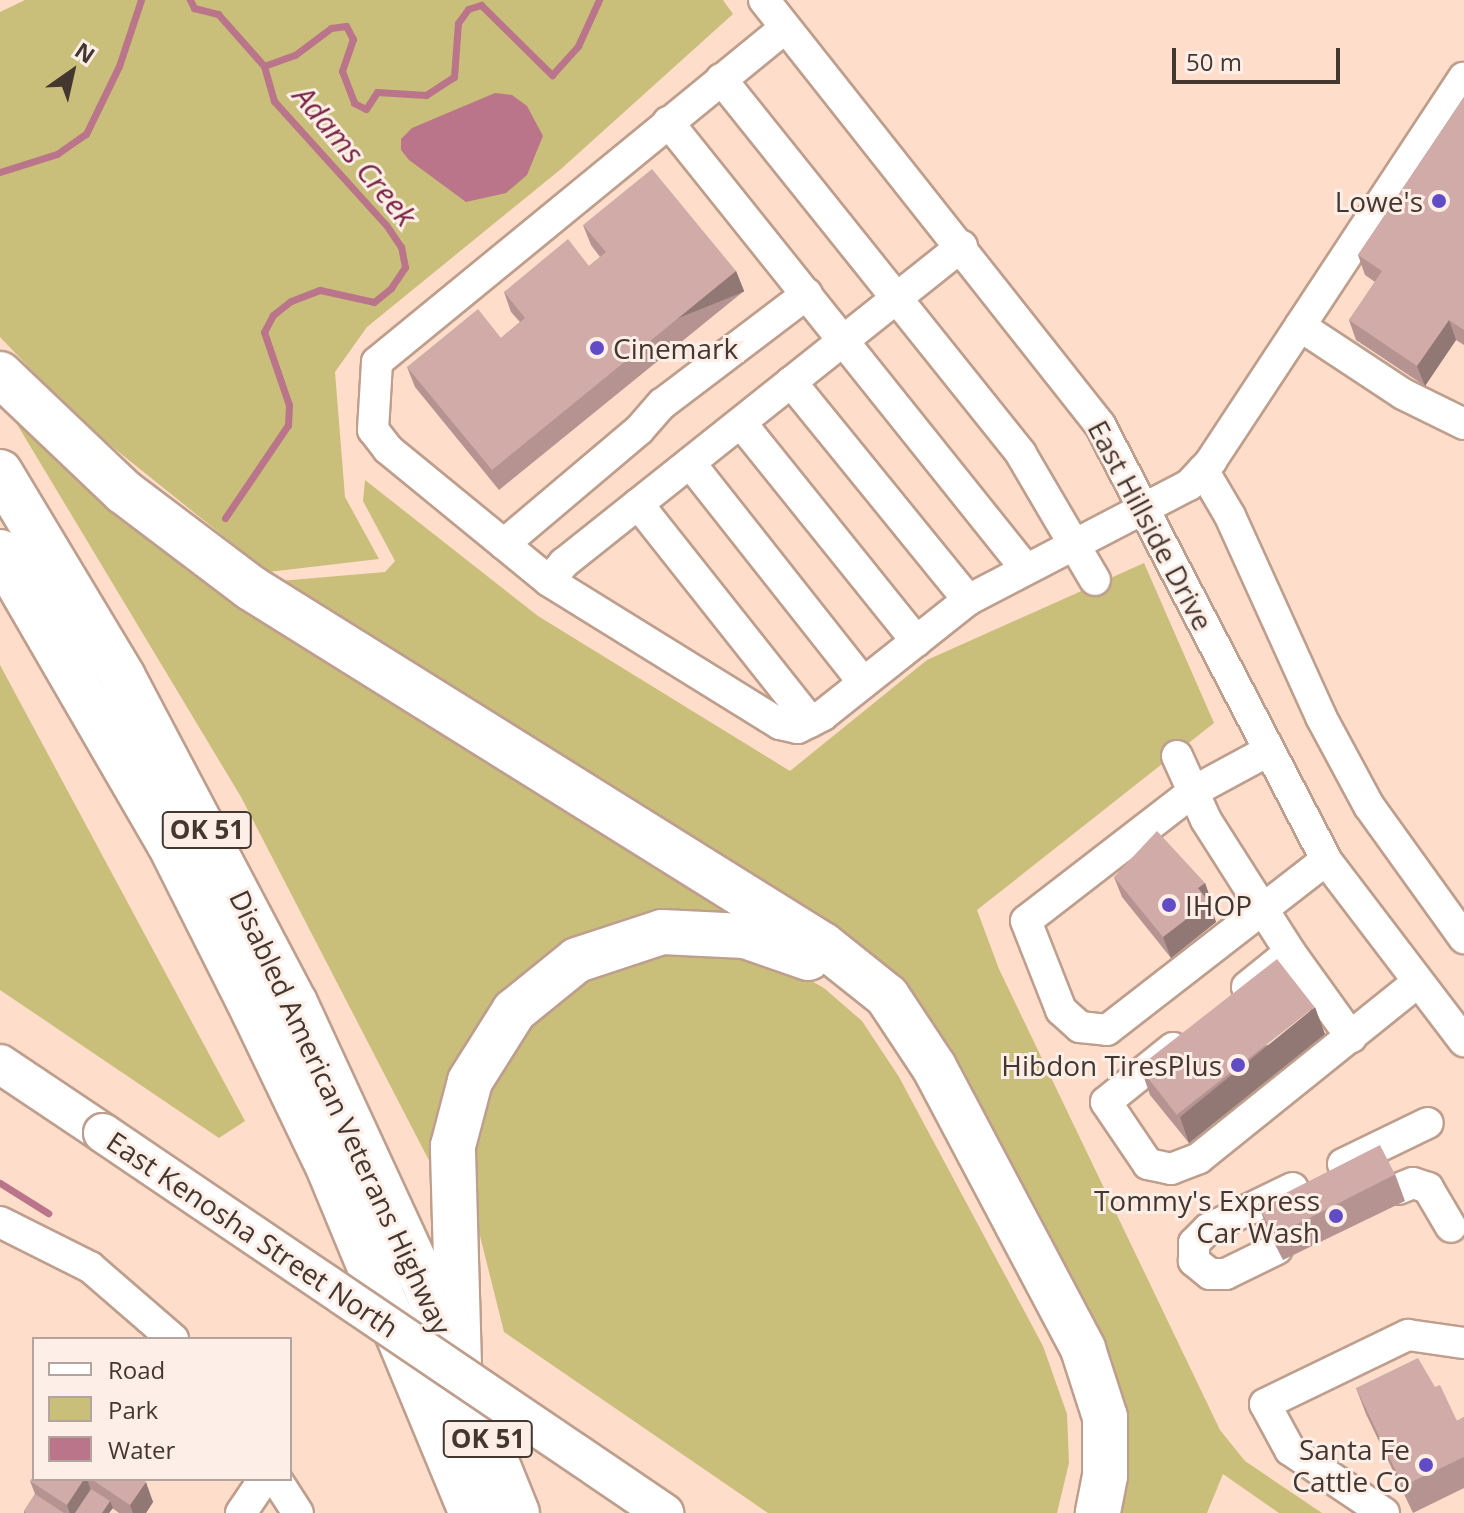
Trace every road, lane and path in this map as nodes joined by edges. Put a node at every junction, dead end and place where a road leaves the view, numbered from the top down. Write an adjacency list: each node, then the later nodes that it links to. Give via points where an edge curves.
1 (764, 0): 2 (street, East Hillside Drive)
2 (785, 28): 4 (street); 6 (street, East Hillside Drive)
3 (1464, 78): 9 (street)
4 (721, 79): 5 (street); 8 (street)
5 (668, 122): 7 (street); 20 (street, via 377,362 373,430 388,449)
6 (962, 246): 8 (street); 19 (street, East Hillside Drive, via 1100,425)
7 (807, 294): 10 (street); 20 (street, via 662,404 639,430)
8 (896, 298): 10 (street); 21 (street, via 1021,454)
9 (1300, 326): 14 (street, via 1403,394); 16 (street)
10 (844, 340): 12 (street); 23 (street)
11 (0, 374): 61 (highway, via 124,492 251,588 823,945 887,996 934,1067 1083,1349 1105,1417 1105,1476)
12 (791, 382): 13 (street); 27 (street)
13 (741, 423): 15 (street); 29 (street)
14 (1464, 424)
15 (690, 463): 18 (street); 30 (street)
16 (1203, 470): 19 (street, via 1189,485); 37 (street, via 1369,806)
17 (0, 472): 52 (highway, Disabled American Veterans Highway / OK 51, via 123,677 220,855 369,1159)
18 (638, 504): 26 (street); 31 (street)
19 (1147, 508): 21 (street); 32 (street, East Hillside Drive)
20 (504, 544): 26 (street)
21 (1075, 544): 23 (street); 24 (street)
22 (0, 552): 28 (highway, Disabled American Veterans Highway / OK 51)
23 (1025, 568): 27 (street)
24 (1095, 580)
25 (0, 581): 28 (highway)
26 (549, 581): 31 (street, via 780,724 798,728)
27 (968, 600): 29 (street)
28 (36, 609): 57 (highway, Disabled American Veterans Highway / OK 51, via 169,843 260,1023 330,1171)
29 (916, 641): 30 (street)
30 (864, 683): 31 (street)
31 (811, 722)
32 (1268, 751): 34 (street); 35 (street, East Hillside Drive)
33 (1177, 756): 34 (street)
34 (1194, 791): 36 (street, via 1206,820); 36 (street, via 1026,921 1061,1010 1080,1027 1107,1030)
35 (1326, 860): 36 (street); 39 (street, East Hillside Drive)
36 (1262, 907): 38 (street)
37 (1464, 938)
38 (1290, 952): 40 (street); 42 (street)
39 (1417, 983): 42 (street); 43 (street, East Hillside Drive)
40 (1229, 1002)
41 (1192, 1032): 42 (street, via 1106,1102 1148,1164 1171,1169 1199,1158)
42 (1351, 1037)
43 (1464, 1041)
44 (0, 1064): 59 (main road, East Kenosha Street North, bridge)
45 (1428, 1123): 49 (street, via 1208,1229 1194,1243 1194,1261 1210,1274 1226,1274)
46 (1398, 1189): 48 (street, via 1413,1183 1428,1188)
47 (0, 1222): 50 (street, via 90,1267)
48 (1451, 1227)
49 (1277, 1249)
50 (171, 1337)
51 (1464, 1343): 62 (street, via 1408,1335 1265,1404 1290,1450)
52 (459, 1366): 58 (highway, Disabled American Veterans Highway / OK 51); 60 (highway, via 453,1146 459,1112 485,1052 533,991 604,947 662,932 745,936 798,953 848,983 910,1059 1075,1379 1088,1425)
53 (263, 1481): 55 (street)
54 (277, 1481): 56 (street)
55 (241, 1513)
56 (298, 1513)
57 (472, 1513)
58 (517, 1513)
59 (664, 1513)
60 (1080, 1513)
61 (1098, 1513)
62 (1384, 1513)

